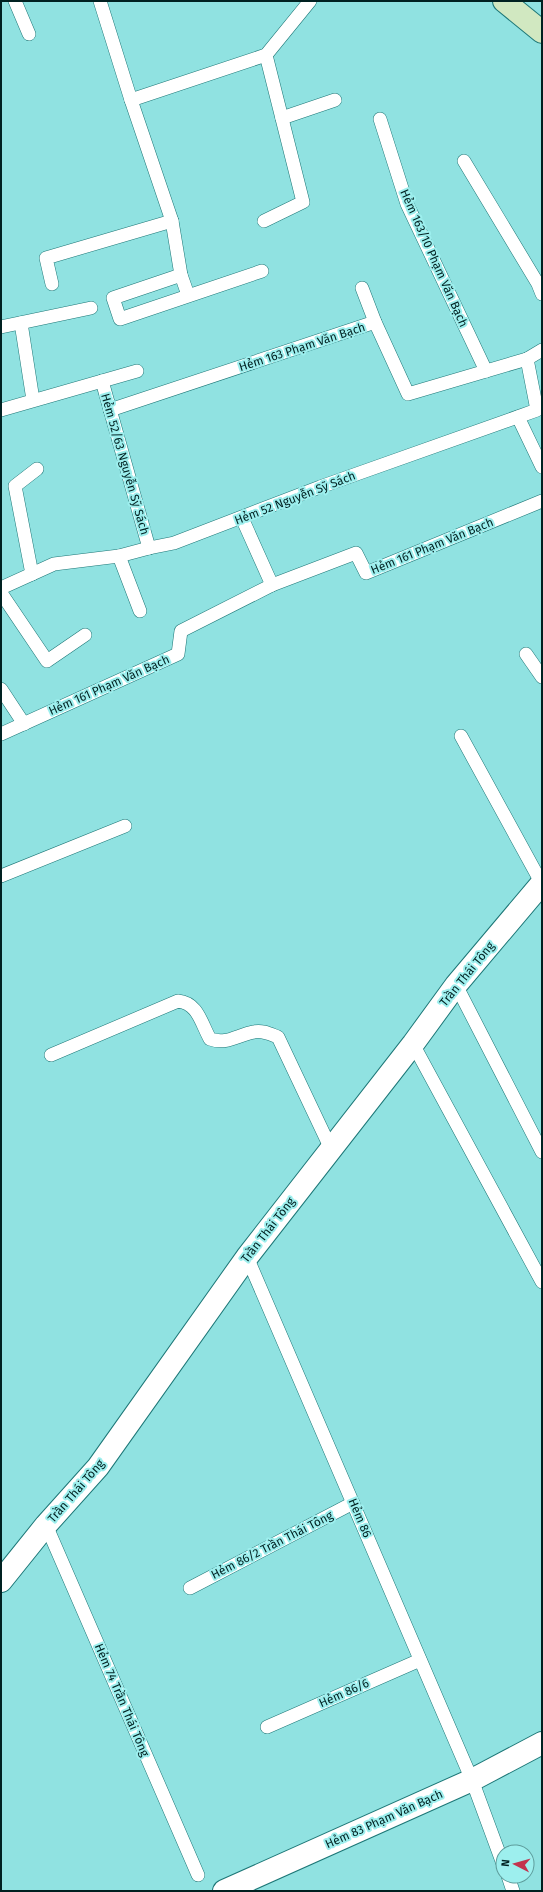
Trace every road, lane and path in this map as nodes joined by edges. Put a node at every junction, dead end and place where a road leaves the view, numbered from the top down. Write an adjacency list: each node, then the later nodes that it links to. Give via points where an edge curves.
1 (15, 1): 6 (lane)
2 (100, 1): 8 (lane)
3 (310, 1): 7 (lane)
4 (504, 1): 5 (street)
5 (542, 32)
6 (29, 34)
7 (266, 55): 8 (lane); 10 (lane)
8 (131, 100): 13 (lane)
9 (335, 100): 10 (lane)
10 (282, 118): 14 (lane, via 303,202)
11 (380, 119): 28 (lane, Hẻm 163/10 Phạm Văn Bạch, via 407,204)
12 (464, 161): 19 (lane)
13 (172, 221): 16 (lane); 17 (lane, via 46,258)
14 (264, 221)
15 (262, 271): 20 (lane)
16 (181, 275): 20 (lane); 20 (lane, via 113,298 120,319)
17 (52, 284)
18 (362, 288): 22 (lane)
19 (542, 294)
20 (188, 295)
21 (90, 308): 23 (lane)
22 (375, 322): 28 (lane, Hẻm 163 Phạm Văn Bạch, via 408,394); 32 (lane, Hẻm 163 Phạm Văn Bạch)
23 (21, 323): 24 (lane); 30 (lane)
24 (1, 326)
25 (542, 350): 26 (lane, Hẻm 163 Phạm Văn Bạch)
26 (527, 359): 28 (lane, Hẻm 163 Phạm Văn Bạch); 33 (lane, Hẻm 52 Nguyễn Sỹ Sách, via 537,410)
27 (137, 371): 29 (lane)
28 (486, 371)
29 (102, 381): 30 (lane); 32 (lane, Hẻm 52/63 Nguyễn Sỹ Sách)
30 (34, 400): 31 (lane)
31 (1, 410)
32 (110, 410): 38 (lane, Hẻm 52/63 Nguyễn Sỹ Sách)
33 (518, 417): 34 (lane); 37 (lane, Hẻm 52 Nguyễn Sỹ Sách, via 320,487)
34 (542, 467)
35 (37, 468): 40 (lane, via 15,486)
36 (542, 502): 41 (lane, Hẻm 161 Phạm Văn Bạch, via 366,573 356,553)
37 (242, 518): 38 (lane, Hẻm 52 Nguyễn Sỹ Sách, via 174,543); 41 (lane)
38 (149, 548): 39 (lane, Hẻm 52 Nguyễn Sỹ Sách)
39 (119, 556): 40 (lane, Hẻm 52 Nguyễn Sỹ Sách, via 54,564); 44 (lane)
40 (32, 574): 42 (lane, Hẻm 52 Nguyễn Sỹ Sách)
41 (272, 585): 49 (lane, Hẻm 161 Phạm Văn Bạch, via 181,631 178,654)
42 (1, 588)
43 (1, 593): 45 (lane, via 47,661)
44 (140, 611)
45 (85, 635)
46 (526, 654): 47 (lane)
47 (542, 677)
48 (1, 689): 49 (lane)
49 (24, 724): 50 (lane, Hẻm 161 Phạm Văn Bạch)
50 (1, 734)
51 (461, 736): 54 (lane)
52 (125, 826): 53 (lane)
53 (1, 876)
54 (542, 884): 55 (street, Trần Thái Tông)
55 (456, 986): 56 (street, Trần Thái Tông); 59 (lane)
56 (413, 1044): 58 (street, Trần Thái Tông); 61 (lane)
57 (52, 1055): 58 (lane, via 178,1001 187,1002 194,1008 210,1039 228,1041 254,1032 266,1032 278,1037)
58 (331, 1149): 60 (street, Trần Thái Tông)
59 (542, 1152)
60 (247, 1257): 62 (lane, Hẻm 86); 63 (street, Trần Thái Tông, via 98,1467)
61 (542, 1282)
62 (353, 1503): 65 (lane, Hẻm 86/2 Trần Thái Tông); 66 (lane, Hẻm 86)
63 (46, 1525): 64 (street, Trần Thái Tông); 71 (lane, Hẻm 74 Trần Thái Tông)
64 (3, 1572)
65 (190, 1588)
66 (420, 1660): 67 (lane, Hẻm 86/6); 69 (lane, Hẻm 86)
67 (267, 1727)
68 (542, 1743): 69 (street, Hẻm 83 Phạm Văn Bạch)
69 (472, 1780): 70 (lane, Hẻm 86); 72 (street, Hẻm 83 Phạm Văn Bạch)
70 (496, 1844)
71 (198, 1875)
72 (224, 1891)

